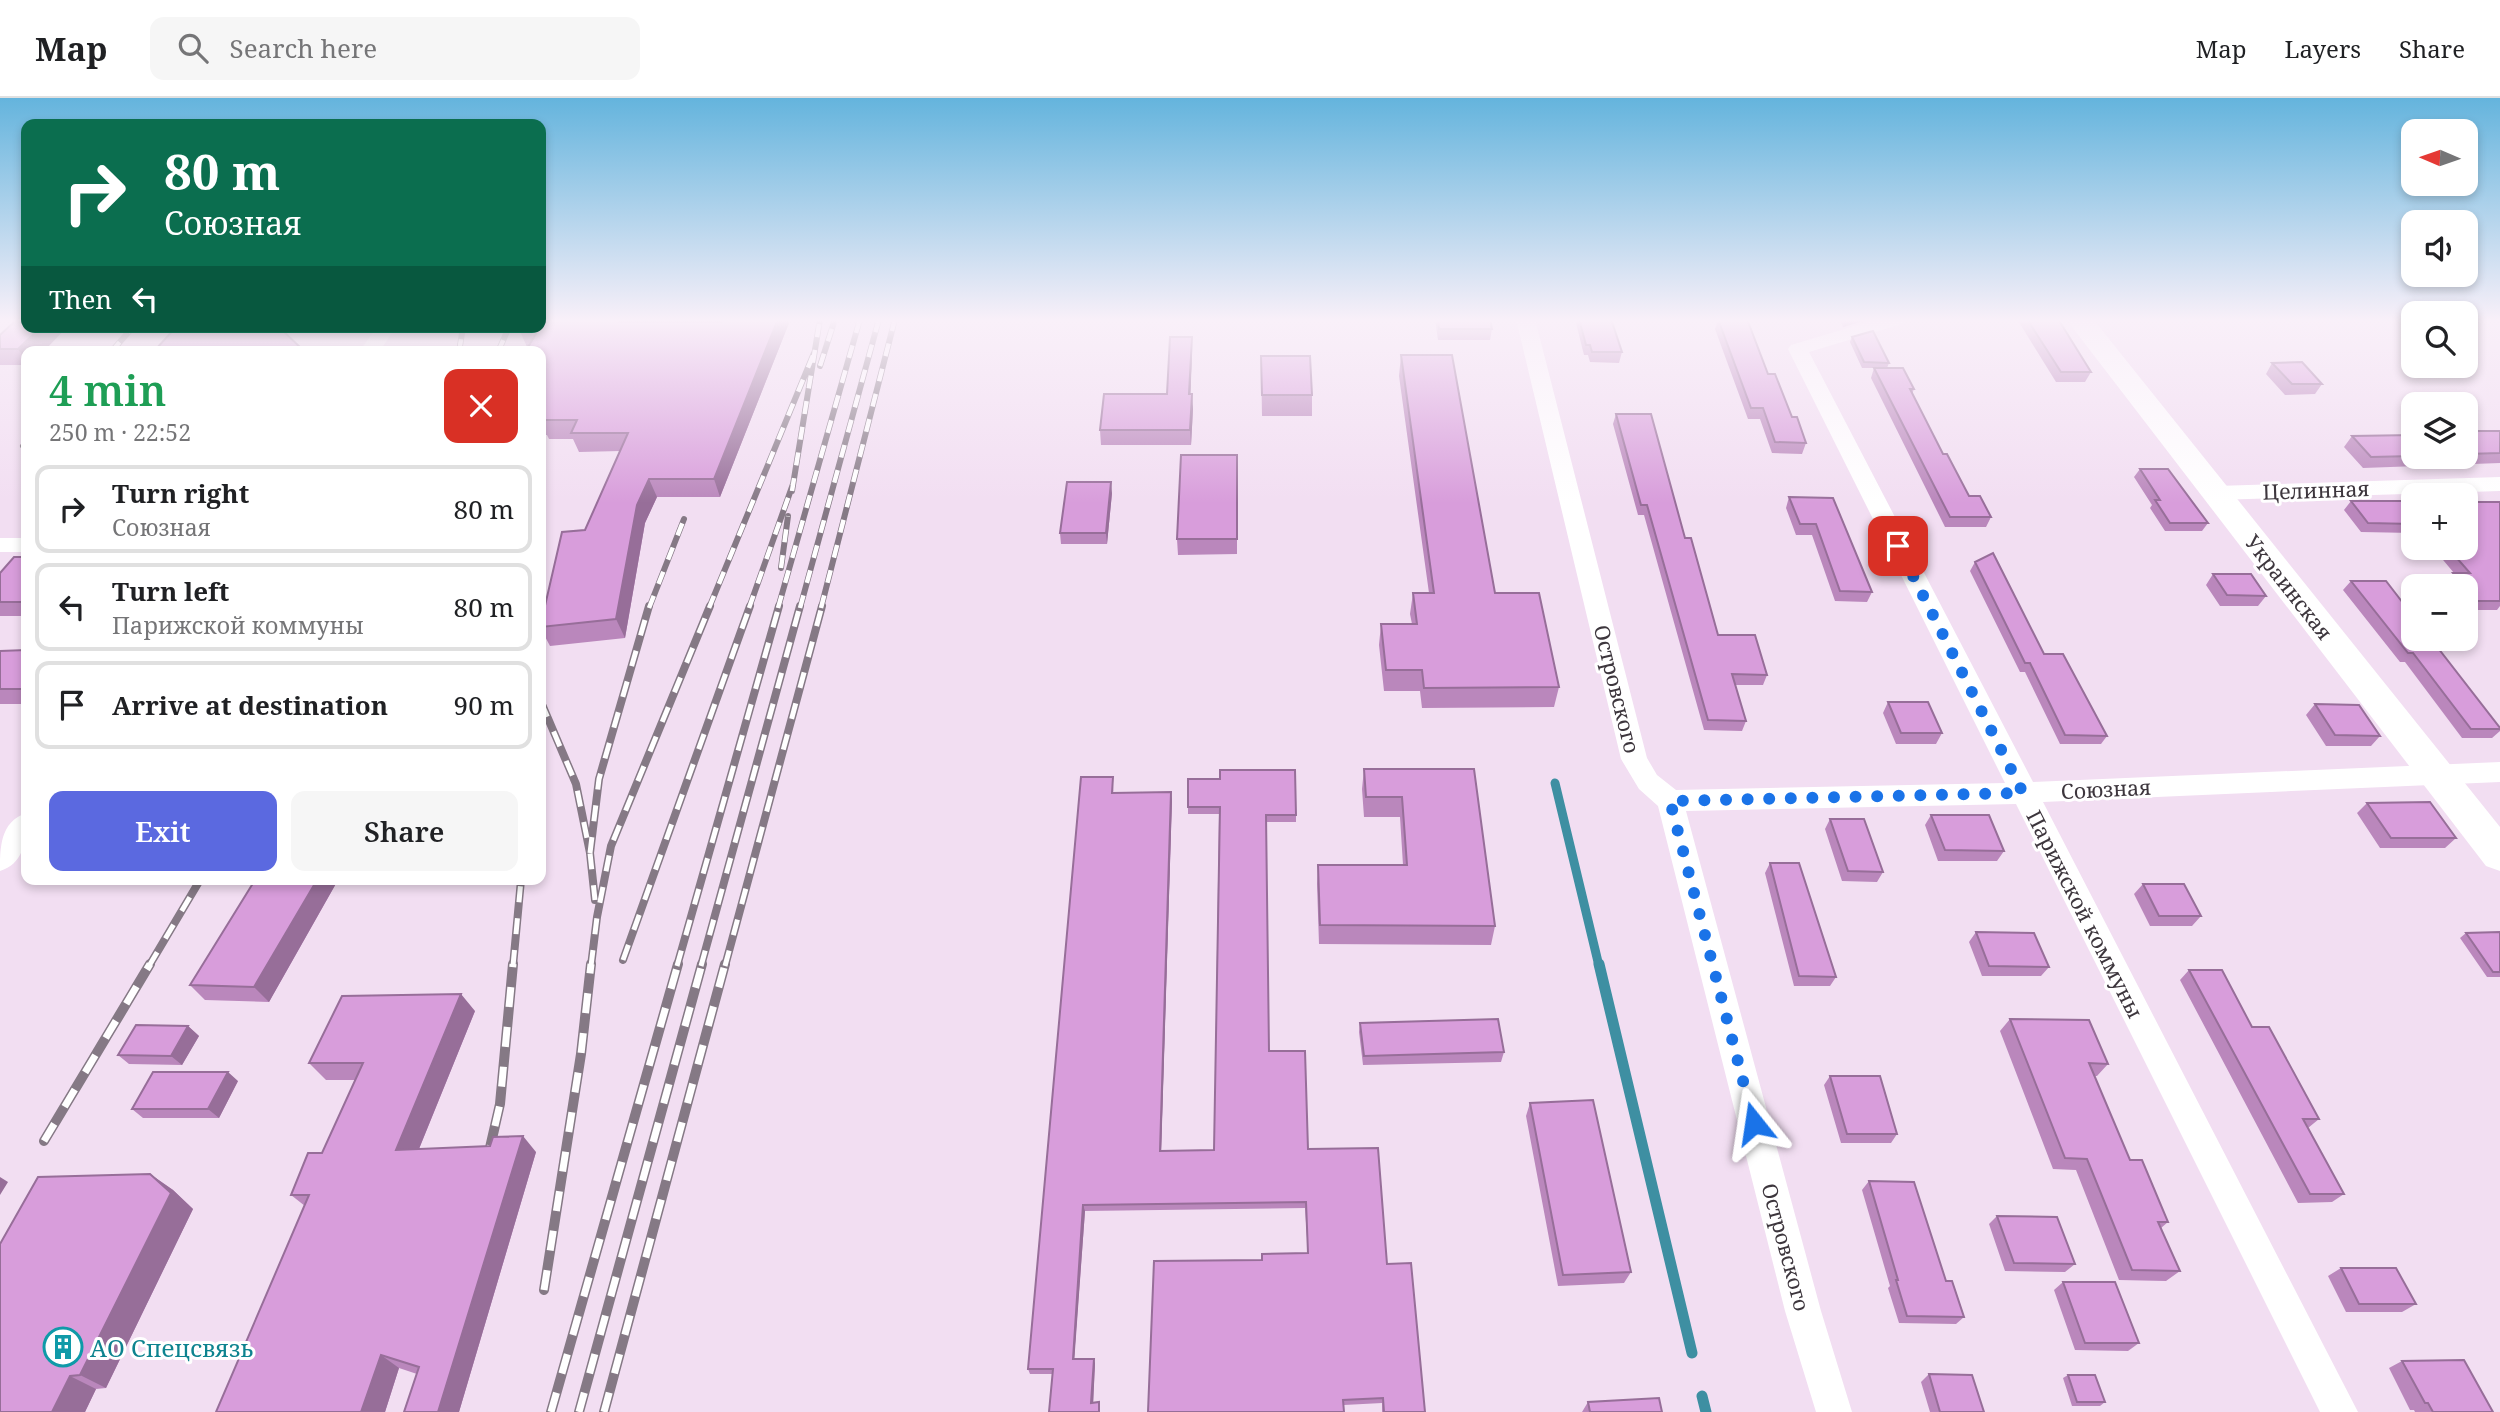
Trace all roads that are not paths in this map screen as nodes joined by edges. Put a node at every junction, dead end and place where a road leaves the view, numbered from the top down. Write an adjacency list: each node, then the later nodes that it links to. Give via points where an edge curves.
1 (1540, 380): 11 (street, Островского, via 1634,758 1648,782)
2 (1814, 380): 10 (street, Парижской коммуны)
3 (2127, 380): 5 (street, Украинская)
4 (2500, 484): 5 (street, Целинная)
5 (2216, 493): 9 (street, Украинская)
6 (0, 545): 7 (street)
7 (21, 545)
8 (2500, 772): 9 (street, Союзная)
9 (2435, 774): 10 (street, Союзная); 13 (street, Украинская)
10 (2023, 793): 11 (street, Союзная); 16 (street, Парижской коммуны)
11 (1670, 801): 15 (street, Островского, via 1803,1311)
12 (21, 831): 14 (street)
13 (2500, 855)
14 (0, 860)
15 (1834, 1412)
16 (2340, 1412)

